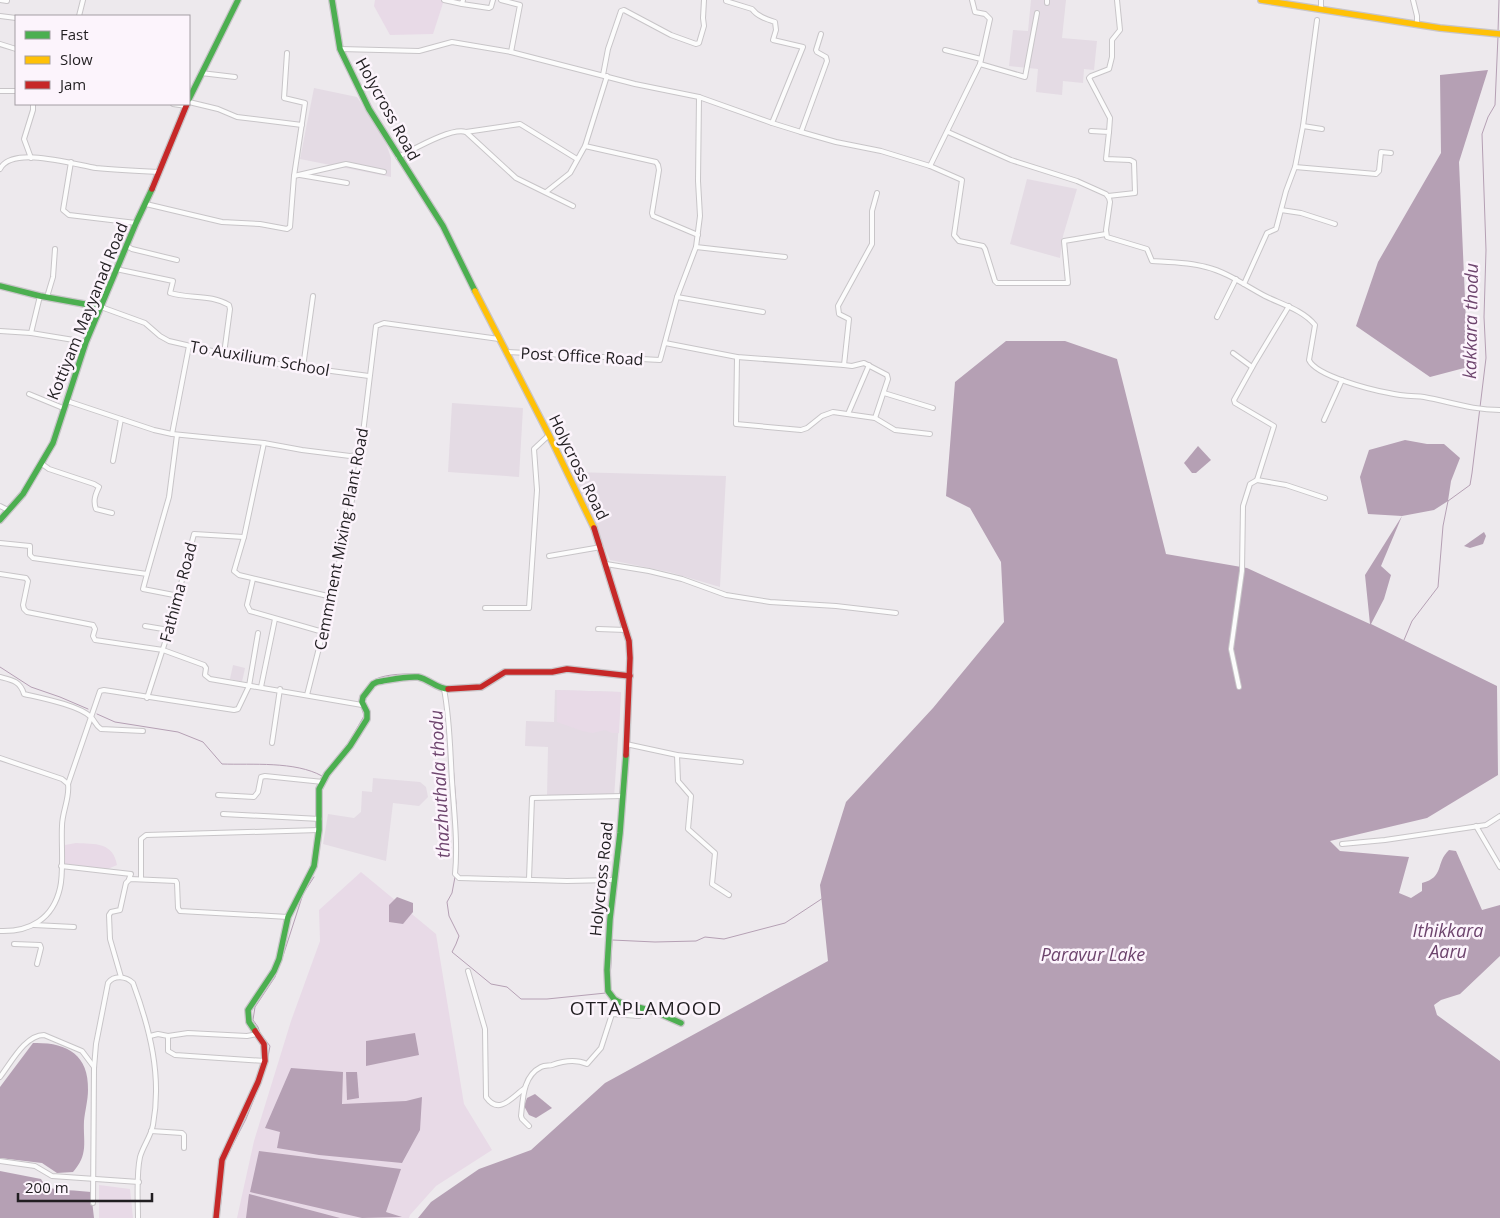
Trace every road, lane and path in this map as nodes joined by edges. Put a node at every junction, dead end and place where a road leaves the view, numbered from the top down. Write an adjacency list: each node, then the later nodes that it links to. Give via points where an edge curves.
1 (0, 0): 2 (street)
2 (7, 0)
3 (83, 0): 19 (street)
4 (238, 0): 33 (main road, Kottiyam Mayyanad Road)
5 (332, 0): 28 (main road, Holycross Road)
6 (444, 0): 16 (street)
7 (493, 0): 16 (street, via 489,8)
8 (501, 0): 30 (street, via 520,5)
9 (704, 0): 34 (street, via 704,26 696,44 621,11 608,49)
10 (726, 0): 43 (street, via 752,9 774,22 774,40 803,48)
11 (972, 0): 32 (street, via 975,12 990,19)
12 (1117, 0): 51 (street, via 1120,30 1112,40 1108,69 1089,78 1110,118)
13 (1261, 0): 17 (main road)
14 (1321, 0): 17 (street)
15 (1413, 0): 23 (street)
16 (463, 2)
17 (1321, 10): 23 (main road)
18 (1037, 13): 32 (street, via 1025,77)
19 (79, 15)
20 (0, 16): 21 (street)
21 (15, 18)
22 (1317, 20): 45 (street)
23 (1417, 24): 25 (main road)
24 (821, 34): 49 (street, via 816,50 827,61)
25 (1500, 34)
26 (0, 44): 27 (street)
27 (15, 49)
28 (340, 49): 30 (street, via 419,51 452,42); 54 (main road, Holycross Road, via 369,109)
29 (945, 50): 32 (street)
30 (510, 52): 34 (street)
31 (287, 53): 44 (street, via 284,98 306,104)
32 (981, 62): 50 (street)
33 (201, 73): 35 (street); 38 (main road, Kottiyam Mayyanad Road)
34 (605, 76): 39 (street); 52 (street)
35 (235, 77)
36 (0, 91): 37 (street)
37 (15, 91)
38 (190, 97)
39 (699, 97): 43 (street); 74 (street, Post Office Road)
40 (190, 104): 44 (street, via 237,117)
41 (33, 105): 55 (street, via 24,139)
42 (186, 105): 61 (main road, Kottiyam Mayyanad Road)
43 (772, 124): 49 (street)
44 (302, 125): 63 (street)
45 (1304, 126): 46 (street); 59 (street)
46 (1322, 129)
47 (1091, 131): 51 (street)
48 (466, 132): 54 (street, via 452,133); 56 (street, via 520,124); 65 (street, via 516,178)
49 (801, 132): 58 (street, via 881,150)
50 (948, 132): 58 (street); 67 (street, via 1011,160 1077,181)
51 (1109, 132): 67 (street, via 1106,159 1134,162 1136,191 1133,195)
52 (585, 146): 56 (street); 74 (street, via 656,162 659,170 653,216)
53 (1391, 153): 59 (street, via 1381,152 1376,174)
54 (398, 157): 94 (main road, Holycross Road, via 443,226)
55 (30, 158): 57 (street); 60 (street, via 6,162)
56 (577, 158): 65 (street, via 570,173)
57 (71, 162): 61 (street, via 95,168); 71 (street, via 65,213)
58 (930, 166): 73 (street, via 962,180 954,235 959,241 985,248 997,283 1068,283 1064,241)
59 (1295, 167): 70 (street)
60 (0, 169)
61 (159, 172): 68 (main road, Kottiyam Mayyanad Road)
62 (384, 172): 63 (street, via 346,164)
63 (296, 175): 64 (street); 68 (street, via 290,228 287,229 222,222)
64 (347, 183)
65 (546, 192): 69 (street)
66 (877, 193): 102 (street, via 872,211 872,244 838,306 839,314 849,319)
67 (1108, 196): 73 (street)
68 (146, 204): 71 (main road, Kottiyam Mayyanad Road)
69 (573, 206)
70 (1281, 210): 72 (street); 82 (street, via 1276,229 1267,233)
71 (136, 223): 75 (main road, Kottiyam Mayyanad Road)
72 (1335, 224)
73 (1106, 234): 81 (street, via 1147,249 1152,261 1208,267)
74 (698, 235): 76 (street, Post Office Road)
75 (127, 246): 79 (street); 80 (main road, Kottiyam Mayyanad Road)
76 (696, 247): 78 (street); 87 (street, Post Office Road)
77 (55, 249): 86 (street)
78 (785, 258)
79 (176, 260)
80 (116, 269): 89 (main road, Kottiyam Mayyanad Road); 100 (street, via 173,281 170,293 186,297 203,296 229,304)
81 (1236, 279): 82 (street); 91 (street)
82 (1244, 284): 88 (street)
83 (0, 286): 84 (main road)
84 (40, 296): 86 (main road); 93 (street)
85 (313, 296): 104 (street)
86 (47, 297): 89 (main road)
87 (677, 297): 90 (street); 96 (street, Post Office Road)
88 (1289, 306): 105 (street); 107 (street, via 1315,324 1310,362)
89 (101, 307): 95 (main road, Kottiyam Mayyanad Road); 97 (street, To Auxilium School, via 145,323 169,341)
90 (763, 312)
91 (1217, 317)
92 (0, 331): 93 (street)
93 (31, 332): 95 (street)
94 (499, 339): 98 (main road, Holycross Road); 106 (street, Cemmment Mixing Plant Road, via 379,324 376,326)
95 (86, 342): 110 (main road, Kottiyam Mayyanad Road)
96 (664, 343): 98 (street, Post Office Road, via 660,360); 101 (street)
97 (189, 346): 100 (street, To Auxilium School); 120 (street)
98 (506, 352): 121 (main road, Holycross Road)
99 (1233, 353): 105 (street)
100 (224, 354): 104 (street, To Auxilium School)
101 (737, 357): 102 (street); 118 (street, via 736,424)
102 (844, 365): 103 (street)
103 (869, 365): 108 (street, via 887,375); 114 (street)
104 (303, 367): 106 (street, To Auxilium School)
105 (1252, 367): 128 (street, via 1234,401 1274,426)
106 (369, 376): 125 (street, Cemmment Mixing Plant Road)
107 (1342, 380): 113 (street, via 1391,394 1474,409); 117 (street)
108 (884, 393): 112 (street); 115 (street)
109 (29, 394): 111 (street)
110 (66, 400): 111 (main road, Kottiyam Mayyanad Road); 116 (street)
111 (63, 408): 127 (main road, Kottiyam Mayyanad Road, via 53,442)
112 (933, 408)
113 (1500, 410)
114 (848, 414): 115 (street); 118 (street, via 827,413 802,430)
115 (876, 418): 122 (street, via 895,430)
116 (121, 419): 120 (street); 126 (street)
117 (1324, 420)
118 (765, 427): 119 (street)
119 (765, 433)
120 (172, 434): 123 (street)
121 (549, 434): 136 (main road, Holycross Road); 144 (street, via 534,450 537,490 529,608)
122 (930, 434)
123 (177, 435): 124 (street); 140 (street, via 169,497)
124 (264, 443): 125 (street, via 350,456); 134 (street)
125 (361, 451): 143 (street, Cemmment Mixing Plant Road)
126 (113, 461)
127 (42, 464): 131 (main road, Kottiyam Mayyanad Road, via 23,494); 132 (street, via 94,484 99,488 95,494 96,509)
128 (1257, 480): 129 (street, via 1286,485); 158 (street, via 1250,484 1243,506 1242,571 1230,648)
129 (1325, 498)
130 (0, 506): 131 (street)
131 (8, 510): 133 (main road, Kottiyam Mayyanad Road)
132 (112, 513)
133 (0, 520)
134 (244, 537): 141 (street, via 234,571); 142 (street, Fathima Road, via 194,534)
135 (0, 544): 140 (street, via 30,546 33,558)
136 (601, 547): 137 (street); 138 (main road, Holycross Road)
137 (549, 556)
138 (606, 564): 145 (street, via 682,579 726,595); 150 (main road, Holycross Road)
139 (0, 574): 153 (street, via 26,578 23,605 27,612 93,625 95,640)
140 (147, 574): 142 (street, via 143,589)
141 (253, 578): 143 (street); 146 (street, via 247,608)
142 (179, 596): 149 (street, Fathima Road)
143 (332, 597): 152 (street, Cemmment Mixing Plant Road)
144 (485, 608)
145 (896, 613)
146 (275, 619): 152 (street); 157 (street)
147 (145, 626): 149 (street)
148 (598, 629): 150 (street)
149 (169, 630): 153 (street, Fathima Road)
150 (626, 630): 154 (main road, Holycross Road)
151 (258, 632): 156 (street)
152 (323, 632): 161 (street, Cemmment Mixing Plant Road)
153 (163, 650): 156 (street, via 204,665 207,678); 162 (street, Fathima Road)
154 (630, 676): 159 (main road, via 567,669 505,672 481,687); 167 (main road, Holycross Road)
155 (0, 677): 164 (street, via 18,682 24,694)
156 (249, 686): 157 (street); 162 (street, via 234,710)
157 (261, 687): 160 (street)
158 (1239, 687)
159 (444, 689): 163 (main road, via 420,678 382,681 374,684 363,697); 184 (street, via 451,751 456,875 468,879)
160 (280, 690): 161 (street); 166 (street)
161 (307, 695): 163 (street)
162 (147, 698): 164 (street, via 100,691)
163 (362, 705): 171 (main road, via 367,719)
164 (92, 717): 165 (street, via 101,729); 172 (street)
165 (143, 732)
166 (272, 743)
167 (626, 744): 168 (street); 174 (main road, Holycross Road)
168 (678, 755): 170 (street); 187 (street, via 678,781 691,796 688,829 716,853 712,884)
169 (0, 758): 172 (street, via 62,779)
170 (741, 762)
171 (323, 782): 173 (street, via 262,776 254,796); 177 (main road, via 318,798)
172 (68, 784): 181 (street)
173 (218, 795)
174 (622, 796): 184 (street, via 532,798); 185 (main road, Holycross Road)
175 (223, 814): 177 (street)
176 (1500, 816): 178 (street, via 1488,824)
177 (320, 819): 179 (main road)
178 (1476, 826): 180 (street); 182 (street)
179 (319, 830): 183 (street, via 146,835 141,839); 188 (main road, via 314,866)
180 (1342, 844)
181 (61, 866): 186 (street, via 131,874); 189 (street, via 60,888 52,908)
182 (1500, 867)
183 (141, 879): 186 (street); 188 (street, via 176,881 180,911)
184 (528, 879): 185 (street)
185 (613, 880): 196 (main road, Holycross Road, via 607,970 610,994 619,1002)
186 (128, 881): 195 (street, via 120,910 109,915 110,939)
187 (729, 894)
188 (288, 917): 198 (main road, via 274,971 248,1010 249,1022)
189 (34, 925): 190 (street); 191 (street)
190 (74, 927)
191 (0, 931)
192 (14, 944): 193 (street, via 40,945)
193 (37, 964)
194 (468, 971): 204 (street, via 485,1029 486,1097 495,1106 500,1105)
195 (121, 977): 199 (street, via 133,983); 202 (street, via 108,983)
196 (644, 1009): 197 (main road); 204 (street, via 639,1016 612,1014 601,1048 587,1064 579,1061 541,1067 531,1074)
197 (682, 1023)
198 (257, 1034): 200 (street, via 188,1033); 201 (main road, via 264,1044)
199 (150, 1036): 200 (street); 206 (street, via 157,1078)
200 (168, 1036): 201 (street, via 168,1051 175,1055)
201 (265, 1061): 213 (main road, via 222,1160)
202 (94, 1068): 203 (street, via 82,1051 37,1035 28,1040); 209 (street)
203 (0, 1077)
204 (525, 1088): 205 (street, via 521,1116)
205 (529, 1126)
206 (151, 1131): 207 (street, via 182,1133); 210 (street, via 140,1158)
207 (184, 1148)
208 (0, 1162): 209 (street, via 35,1166 52,1176)
209 (92, 1179): 210 (street); 211 (street)
210 (139, 1182): 212 (street)
211 (93, 1203)
212 (138, 1218)
213 (216, 1218)

